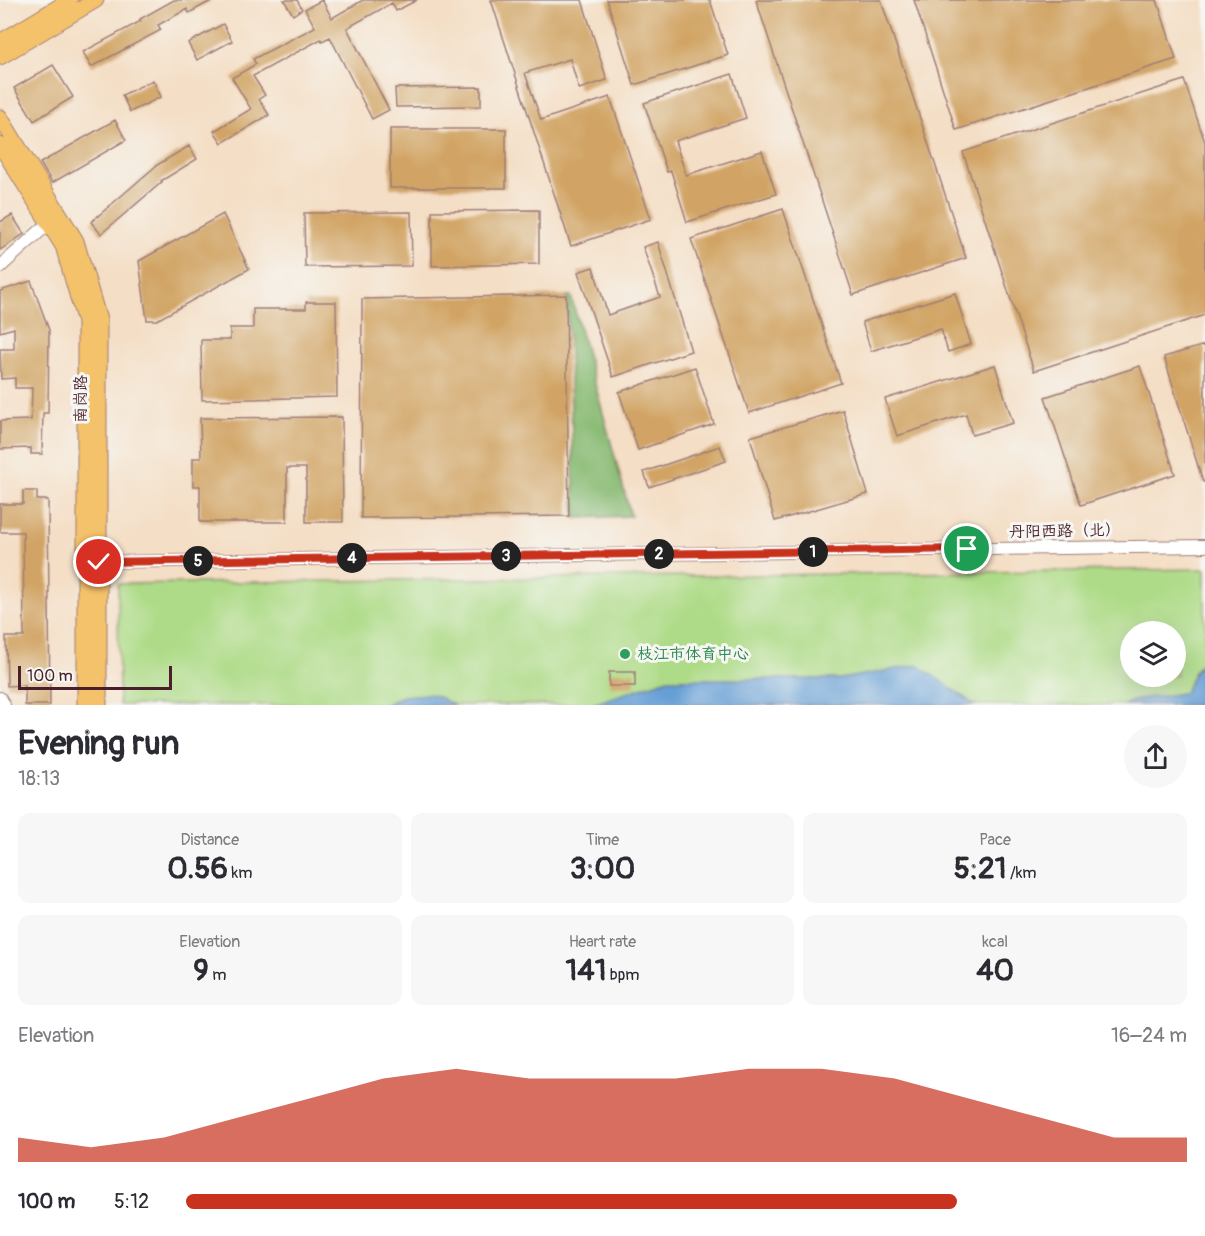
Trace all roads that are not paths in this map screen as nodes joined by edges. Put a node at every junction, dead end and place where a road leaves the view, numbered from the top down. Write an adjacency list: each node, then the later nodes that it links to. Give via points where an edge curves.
1 (70, 0): 3 (main road)
2 (96, 0): 4 (main road)
3 (0, 42)
4 (0, 57)
5 (0, 117): 10 (main road, 南岗路, via 76,241 99,320)
6 (0, 145): 7 (main road, 南岗路)
7 (49, 224): 8 (street); 13 (main road, 南岗路, via 63,246 85,322)
8 (0, 267)
9 (1205, 546): 10 (street, 丹阳西路（北）)
10 (99, 562): 14 (main road, 南岗路)
11 (0, 698): 12 (street)
12 (4, 705)
13 (85, 705)
14 (99, 705)

